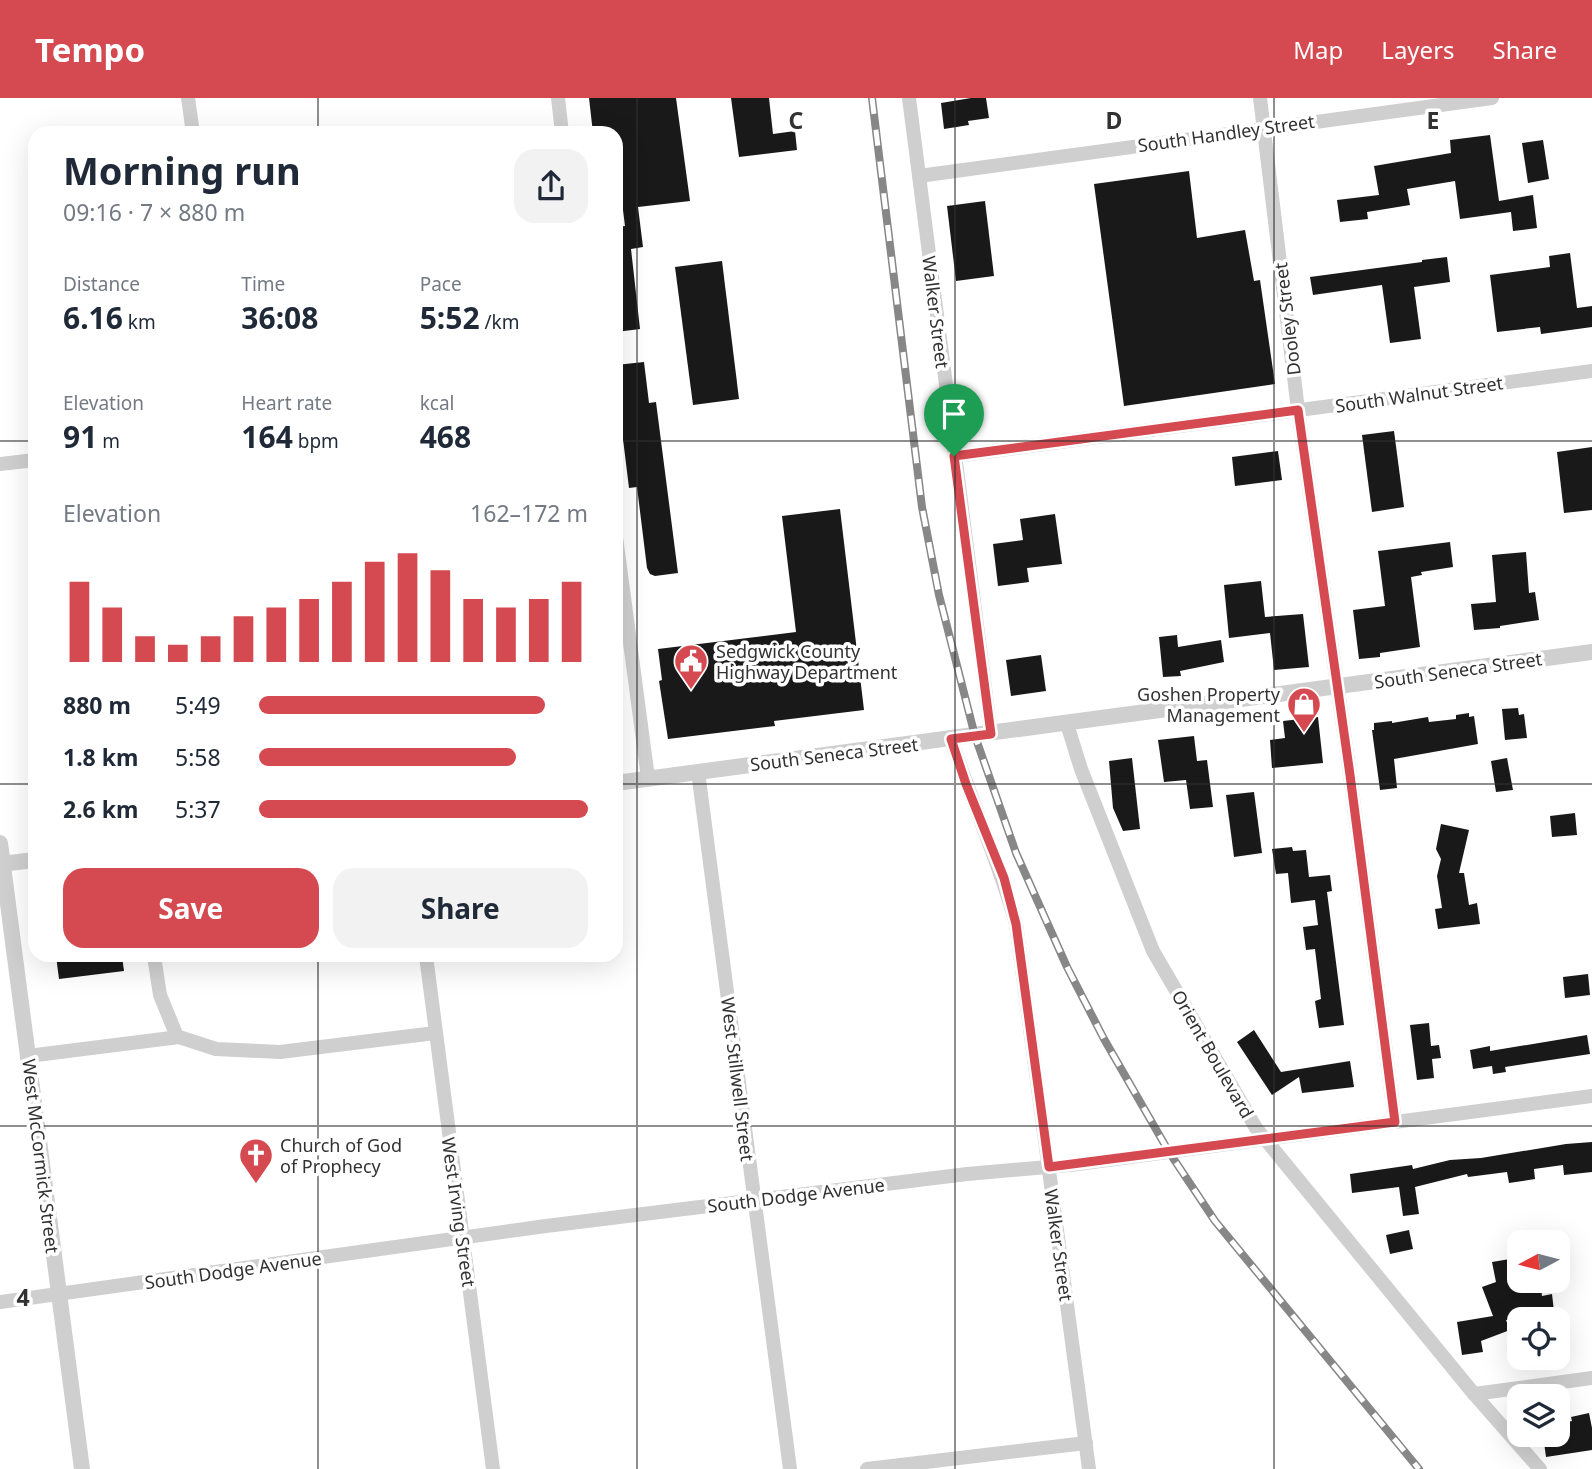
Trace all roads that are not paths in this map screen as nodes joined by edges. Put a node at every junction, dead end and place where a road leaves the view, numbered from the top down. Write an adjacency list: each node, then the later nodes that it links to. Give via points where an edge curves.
1 (188, 98): 6 (street)
2 (558, 98): 7 (street)
3 (909, 98): 9 (street, Walker Street)
4 (1260, 98): 8 (street, Dooley Street)
5 (1492, 98): 8 (street, South Handley Street)
6 (192, 126)
7 (561, 126)
8 (1264, 128): 9 (street, South Handley Street); 11 (street, Dooley Street)
9 (919, 176): 12 (street, Walker Street)
10 (1592, 371): 11 (street, South Walnut Street)
11 (1298, 410): 12 (street, South Walnut Street); 17 (street, Dooley Street)
12 (954, 456): 19 (street, Walker Street)
13 (28, 461): 14 (street)
14 (0, 464)
15 (623, 590): 22 (street)
16 (1592, 652): 17 (street, South Seneca Street)
17 (1338, 687): 18 (street, South Seneca Street); 33 (street, Dooley Street)
18 (1067, 724): 19 (street, South Seneca Street); 34 (street, Orient Boulevard, via 1153,951)
19 (991, 734): 20 (street, South Seneca Street)
20 (951, 739): 21 (street, South Seneca Street); 35 (street, Walker Street, via 1004,878 1016,924)
21 (698, 772): 22 (street, South Seneca Street); 36 (street, West Stillwell Street)
22 (648, 778): 23 (street, South Seneca Street)
23 (623, 782)
24 (0, 843): 26 (street, West McCormick Street)
25 (28, 861): 26 (street)
26 (1, 864): 31 (street, West McCormick Street)
27 (156, 962): 30 (street, via 160,995)
28 (427, 962): 29 (street, West Irving Street)
29 (436, 1033): 30 (street, via 280,1052 216,1049); 37 (street, West Irving Street)
30 (179, 1037): 31 (street)
31 (28, 1056): 38 (street, West McCormick Street)
32 (1592, 1096): 33 (street, South Dodge Avenue)
33 (1395, 1122): 34 (street, South Dodge Avenue)
34 (1264, 1139): 35 (street, South Dodge Avenue); 41 (street, Orient Boulevard)
35 (1049, 1167): 36 (street, South Dodge Avenue); 42 (street, Walker Street)
36 (754, 1200): 37 (street, South Dodge Avenue); 45 (street, West Stillwell Street)
37 (463, 1237): 38 (street, South Dodge Avenue); 44 (street, West Irving Street)
38 (59, 1294): 39 (street, South Dodge Avenue); 43 (street, West McCormick Street)
39 (0, 1302)
40 (1592, 1378): 41 (street)
41 (1474, 1394): 48 (street, Orient Boulevard)
42 (1086, 1443): 46 (street); 47 (street, Walker Street)
43 (82, 1469)
44 (493, 1469)
45 (790, 1469)
46 (867, 1469)
47 (1089, 1469)
48 (1540, 1469)

